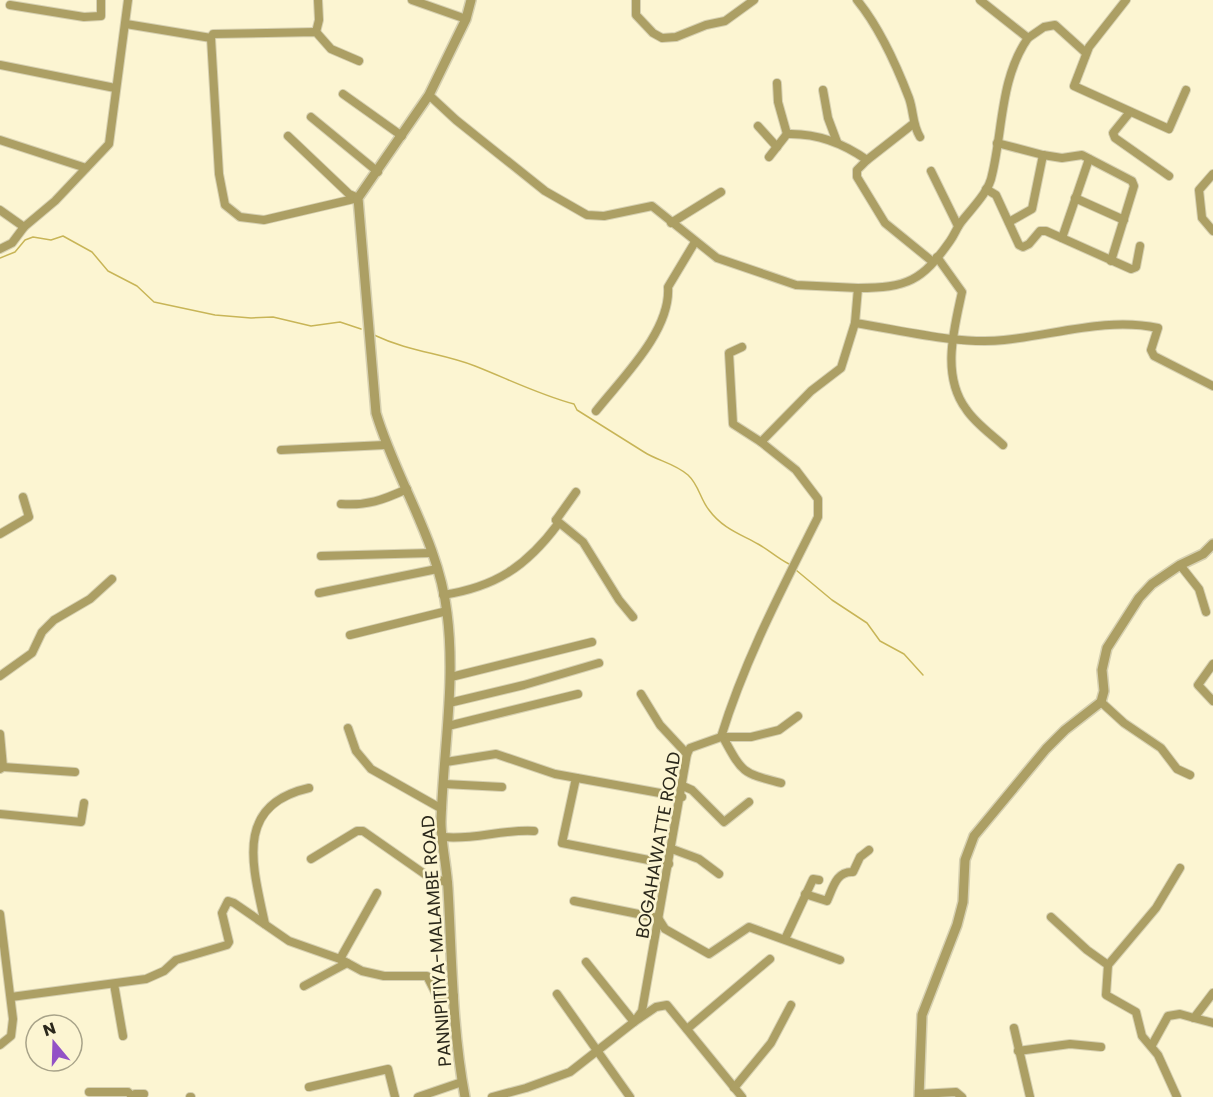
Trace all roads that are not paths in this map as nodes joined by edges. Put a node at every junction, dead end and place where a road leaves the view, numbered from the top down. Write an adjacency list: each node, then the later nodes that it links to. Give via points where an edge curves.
1 (101, 0): 11 (street, via 101,16 84,17)
2 (128, 0): 13 (street)
3 (318, 0): 14 (street)
4 (412, 0): 12 (street)
5 (636, 0): 6 (street, via 636,15 662,38 725,21)
6 (754, 0)
7 (857, 0): 28 (street, via 873,19 887,48 910,100)
8 (980, 0): 16 (street)
9 (1126, 0): 17 (street)
10 (469, 1): 12 (street)
11 (10, 5)
12 (466, 19): 25 (street)
13 (126, 24): 15 (street); 21 (street)
14 (316, 32): 15 (street, via 213,34); 18 (street, via 331,49)
15 (211, 38): 49 (street, via 219,174 225,205 240,217 264,220)
16 (1028, 38): 17 (street, via 1055,25); 36 (street, via 1005,97)
17 (1086, 53): 26 (street, via 1074,86)
18 (359, 61)
19 (0, 65): 21 (street)
20 (777, 83): 30 (street)
21 (115, 88): 42 (street, via 112,138)
22 (823, 90): 35 (street)
23 (1186, 90): 26 (street, via 1169,129)
24 (343, 94): 32 (street)
25 (429, 95): 32 (street); 54 (street, via 545,191 587,215 604,216 652,206)
26 (1130, 112): 46 (street, via 1113,133 1115,138)
27 (311, 117): 44 (street)
28 (912, 124): 33 (street); 41 (street)
29 (758, 126): 37 (street)
30 (787, 134): 35 (street); 37 (street)
31 (288, 136): 49 (street)
32 (402, 136): 44 (street)
33 (920, 137)
34 (0, 140): 42 (street)
35 (837, 142): 41 (street)
36 (998, 143): 38 (street); 47 (street, via 992,178)
37 (777, 147): 39 (street)
38 (1043, 155): 40 (street, via 1082,155); 53 (street, via 1032,209)
39 (769, 156)
40 (1089, 159): 50 (street); 52 (street, via 1132,181)
41 (867, 160): 62 (street, via 857,170 857,177 885,223)
42 (86, 168): 56 (street, via 56,201)
43 (931, 171): 55 (street)
44 (378, 172): 49 (street)
45 (1213, 174): 57 (street, via 1199,190 1202,218)
46 (1168, 176)
47 (986, 189): 53 (street, via 996,195); 55 (street)
48 (721, 192): 54 (street)
49 (358, 198): 71 (street, PANNIPITIYA-MALAMBE ROAD, via 376,413)
50 (1075, 198): 52 (street); 58 (street)
51 (0, 210): 56 (street)
52 (1124, 220): 63 (street)
53 (1009, 222): 58 (street, via 1023,247 1040,231)
54 (671, 223): 59 (street)
55 (958, 226): 62 (street)
56 (24, 227): 61 (street, via 12,243)
57 (1213, 231)
58 (1062, 238): 63 (street)
59 (695, 243): 64 (street, via 717,258 796,285); 69 (street, via 668,287 669,296 655,336)
60 (1140, 246): 63 (street, via 1136,267 1131,269)
61 (0, 249)
62 (935, 260): 64 (street, via 926,272 891,288); 66 (street, via 962,292)
63 (1111, 261)
64 (858, 288): 65 (street)
65 (855, 323): 66 (street); 70 (street, via 841,368 811,390)
66 (952, 338): 68 (street, via 1003,341 1057,330 1142,325 1158,328 1154,356); 72 (street, via 951,363 961,401)
67 (742, 347): 70 (street, via 729,353 733,424)
68 (1213, 386)
69 (596, 411)
70 (761, 442): 106 (street, via 796,470 818,499 819,517 758,635 736,688)
71 (385, 445): 73 (street); 74 (street, PANNIPITIYA-MALAMBE ROAD)
72 (1003, 445)
73 (281, 450)
74 (407, 489): 77 (street, via 377,503); 81 (street, PANNIPITIYA-MALAMBE ROAD)
75 (576, 492): 78 (street)
76 (23, 498): 79 (street, via 29,517)
77 (341, 504)
78 (556, 520): 87 (street, via 558,524 552,533 520,566 471,591); 90 (street, via 583,542 618,600)
79 (0, 534)
80 (1213, 544): 83 (street, via 1203,555)
81 (432, 553): 82 (street); 84 (street, PANNIPITIYA-MALAMBE ROAD)
82 (321, 556)
83 (1180, 565): 89 (street, via 1199,589); 100 (street, via 1139,598 1107,648 1101,670)
84 (437, 569): 86 (street); 87 (street, PANNIPITIYA-MALAMBE ROAD)
85 (112, 579): 95 (street, via 90,599 54,620 42,632 32,653)
86 (319, 593)
87 (443, 595): 88 (street, PANNIPITIYA-MALAMBE ROAD)
88 (447, 611): 91 (street); 96 (street, PANNIPITIYA-MALAMBE ROAD)
89 (1206, 612)
90 (633, 617)
91 (350, 635)
92 (592, 642): 96 (street)
93 (599, 663): 101 (street)
94 (1213, 664): 99 (street, via 1198,686)
95 (0, 676)
96 (451, 677): 101 (street, PANNIPITIYA-MALAMBE ROAD)
97 (578, 694): 103 (street)
98 (640, 694): 107 (street, via 660,725)
99 (1213, 701)
100 (1101, 702): 111 (street); 169 (street, via 1046,749 971,841 957,925 922,1015)
101 (449, 703): 103 (street, PANNIPITIYA-MALAMBE ROAD)
102 (798, 716): 106 (street, BOGAHAWATTE ROAD, via 779,730 751,737)
103 (448, 726): 108 (street, PANNIPITIYA-MALAMBE ROAD)
104 (348, 728): 121 (street, via 356,751 371,769)
105 (0, 734): 109 (street)
106 (722, 738): 107 (street, BOGAHAWATTE ROAD, via 690,748); 113 (street, via 746,773)
107 (687, 754): 115 (street, BOGAHAWATTE ROAD)
108 (446, 762): 112 (street, via 496,754); 114 (street, PANNIPITIYA-MALAMBE ROAD)
109 (1, 768): 110 (street)
110 (75, 771)
111 (1190, 775)
112 (576, 778): 118 (street); 128 (street, via 562,843)
113 (781, 783)
114 (444, 784): 117 (street); 121 (street, PANNIPITIYA-MALAMBE ROAD)
115 (683, 786): 118 (street, BOGAHAWATTE ROAD); 120 (street, via 724,822)
116 (309, 788): 139 (street, via 288,793 265,811 254,830 253,864)
117 (502, 788)
118 (682, 797): 125 (street, BOGAHAWATTE ROAD)
119 (84, 802): 122 (street, via 81,822)
120 (748, 802)
121 (442, 809): 124 (street, PANNIPITIYA-MALAMBE ROAD)
122 (0, 814)
123 (534, 831): 124 (street, via 492,832 467,840)
124 (444, 837): 132 (street, PANNIPITIYA-MALAMBE ROAD)
125 (672, 849): 128 (street, BOGAHAWATTE ROAD); 130 (street, via 699,859)
126 (869, 850): 134 (street, via 860,857 853,872 840,874 827,901)
127 (311, 859): 132 (street, via 363,831 426,875)
128 (669, 864): 138 (street, BOGAHAWATTE ROAD)
129 (1180, 868): 145 (street, via 1156,908)
130 (719, 874)
131 (819, 880): 134 (street, via 813,879)
132 (448, 883): 150 (street, PANNIPITIYA-MALAMBE ROAD)
133 (377, 893): 143 (street)
134 (805, 894): 140 (street)
135 (574, 901): 138 (street)
136 (0, 914): 151 (street)
137 (1051, 917): 145 (street)
138 (658, 918): 140 (street, via 665,929 709,954 748,927); 154 (street, BOGAHAWATTE ROAD, via 645,999)
139 (265, 924): 143 (street, via 288,941); 146 (street, via 228,901 222,913 229,942 226,945 176,960 146,979)
140 (784, 939): 142 (street)
141 (770, 959): 157 (street)
142 (840, 960)
143 (344, 961): 147 (street); 150 (street, via 362,971 384,976 427,976 437,996)
144 (586, 962): 154 (street)
145 (1108, 965): 160 (street, via 1106,995 1136,1012 1142,1036)
146 (114, 984): 151 (street); 158 (street)
147 (304, 986)
148 (557, 994): 163 (street)
149 (1212, 995): 153 (street)
150 (454, 996): 164 (street, PANNIPITIYA-MALAMBE ROAD)
151 (11, 997): 159 (street, via 11,1036)
152 (791, 1005): 166 (street, via 776,1036)
153 (1194, 1018): 155 (street); 160 (street, via 1168,1016)
154 (634, 1022): 157 (street, via 666,1005); 163 (street, BOGAHAWATTE ROAD)
155 (1213, 1023)
156 (1014, 1028): 162 (street)
157 (687, 1029): 166 (street)
158 (123, 1036)
159 (0, 1046)
160 (1152, 1046): 179 (street)
161 (1101, 1047): 162 (street, via 1070,1044)
162 (1018, 1051): 178 (street)
163 (598, 1052): 174 (street, BOGAHAWATTE ROAD, via 570,1072); 175 (street)
164 (462, 1082): 172 (street); 173 (street, PANNIPITIYA-MALAMBE ROAD)
165 (309, 1087): 171 (street, via 388,1069)
166 (734, 1088): 176 (street)
167 (89, 1092): 170 (street, via 128,1092)
168 (144, 1094): 170 (street)
169 (920, 1095): 177 (street, via 956,1092)
170 (133, 1097)
171 (395, 1097)
172 (418, 1097)
173 (465, 1097)
174 (492, 1097)
175 (630, 1097)
176 (742, 1097)
177 (962, 1097)
178 (1030, 1097)
179 (1177, 1097)

